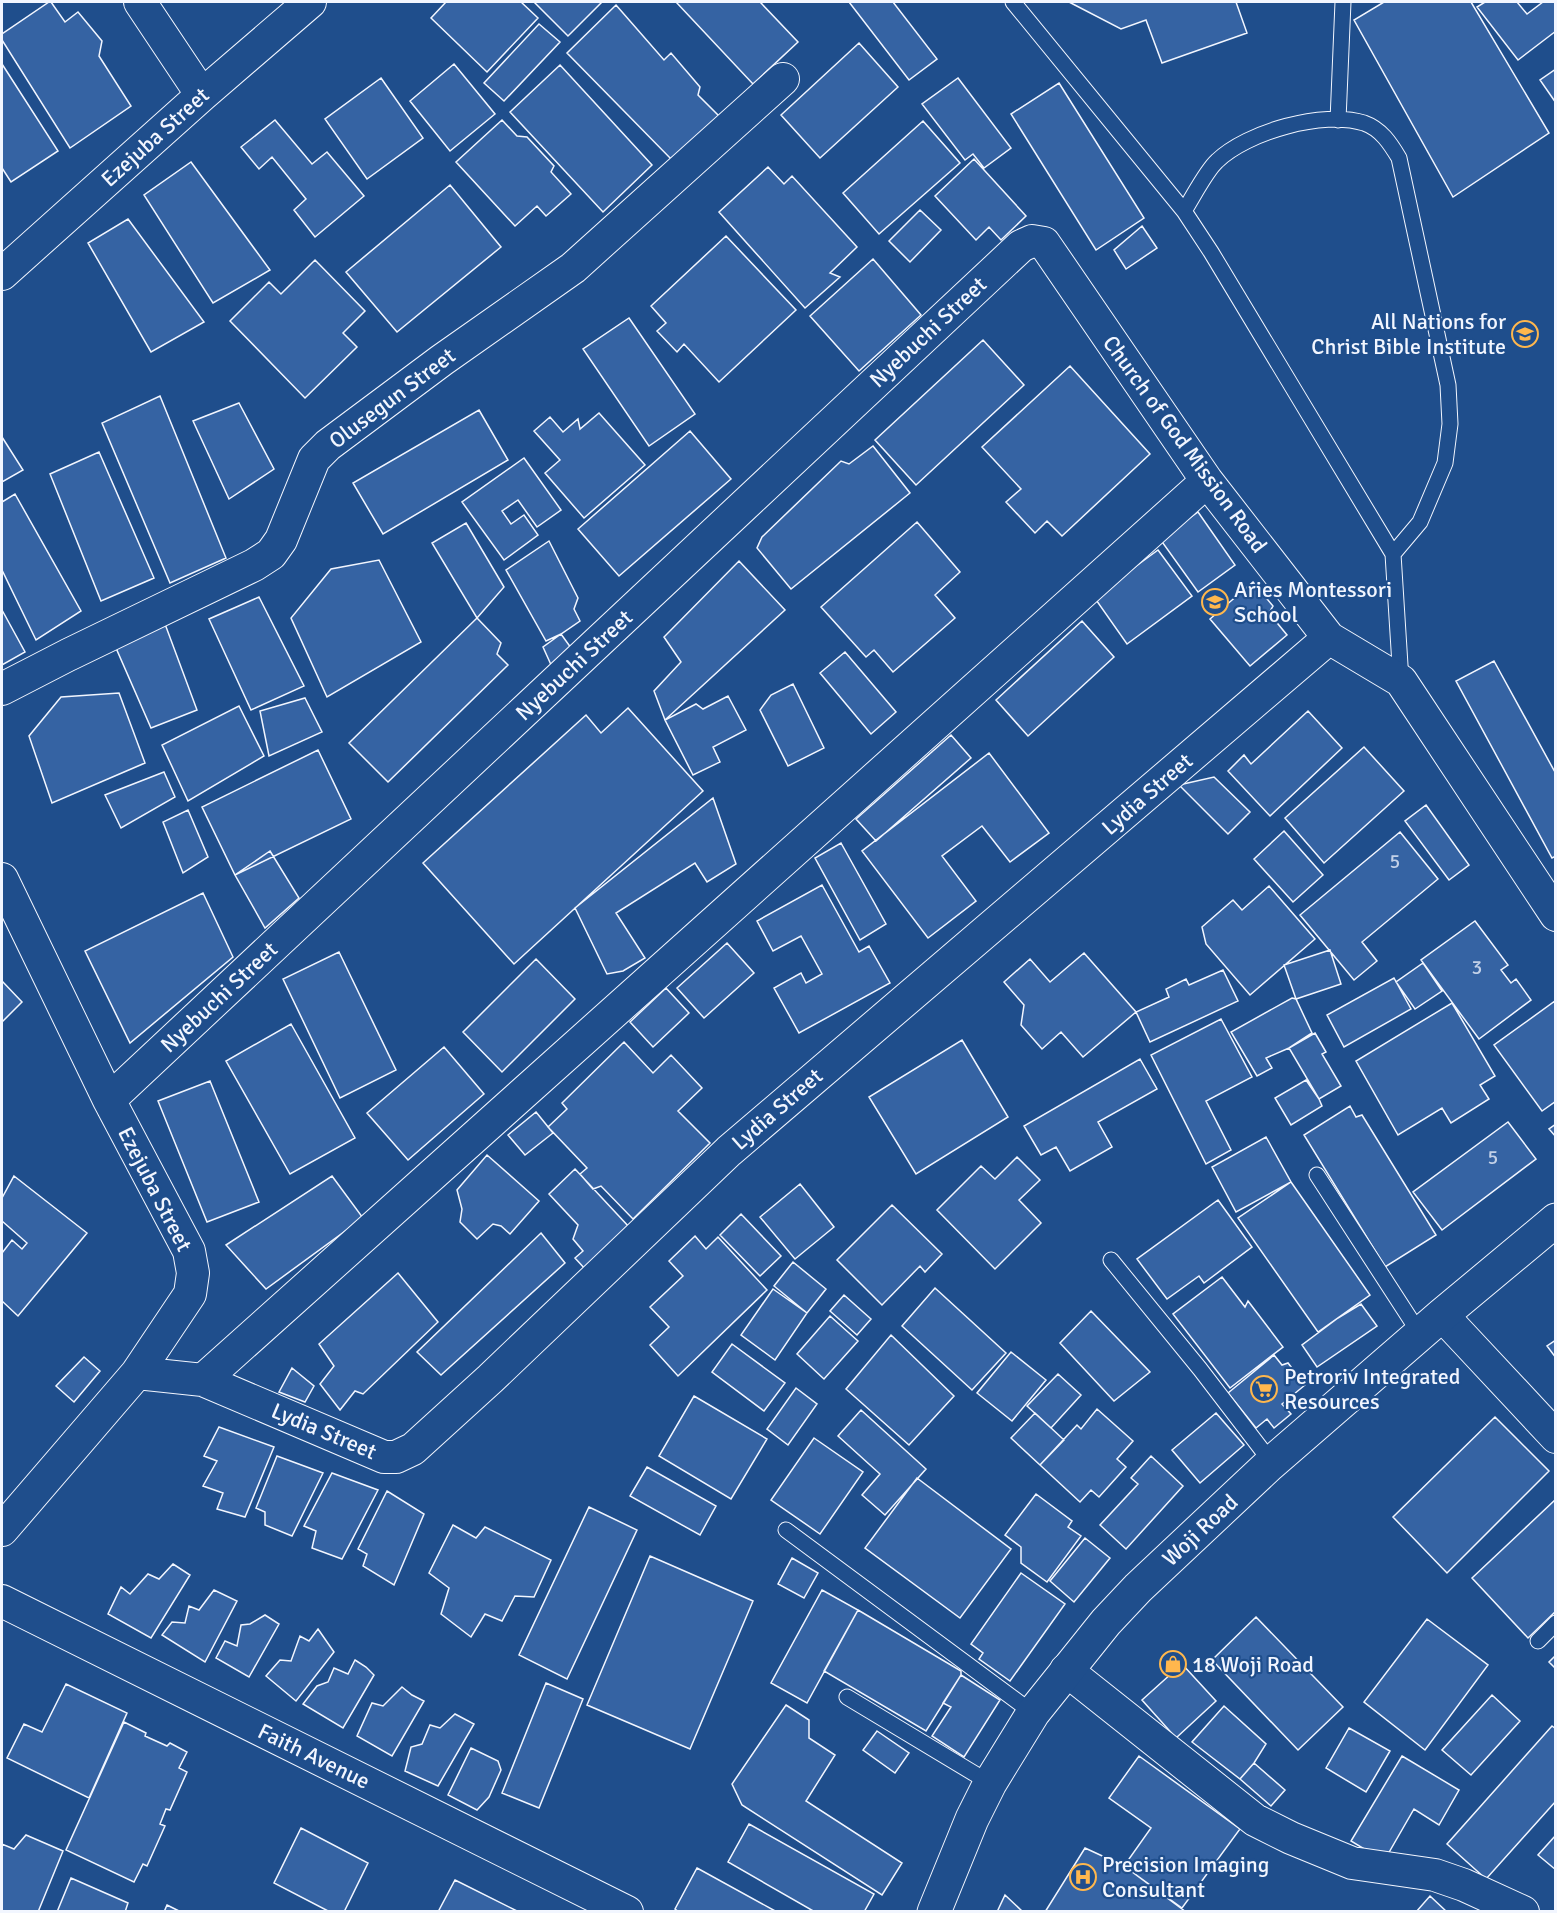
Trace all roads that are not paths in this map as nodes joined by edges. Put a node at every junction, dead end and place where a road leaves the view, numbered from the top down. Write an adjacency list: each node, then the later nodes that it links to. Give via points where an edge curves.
1 (140, 2): 6 (street)
2 (310, 2): 6 (street, Ezejuba Street)
3 (1013, 2): 8 (lane)
4 (1343, 2): 7 (lane)
5 (783, 79): 15 (street, Olusegun Street, via 573,268 328,445 314,459 281,540 271,554 254,566)
6 (202, 95): 10 (street, Ezejuba Street)
7 (1338, 120): 8 (lane, via 1292,124 1238,145 1216,162); 12 (lane, via 1364,123 1383,134 1399,158 1448,385 1450,424 1445,463 1420,522)
8 (1184, 210): 12 (lane)
9 (1044, 243): 11 (street, Church of God Mission Road); 18 (street, Nyebuchi Street, via 1032,241 1021,246)
10 (2, 274)
11 (1207, 481): 13 (street, Church of God Mission Road); 24 (street)
12 (1393, 554): 14 (lane)
13 (1329, 638): 14 (street, Church of God Mission Road); 24 (street, Lydia Street, via 729,1151 413,1449 396,1457 384,1457)
14 (1401, 681): 17 (street, Church of God Mission Road)
15 (2, 689)
16 (2, 879): 18 (street, Ezejuba Street)
17 (1556, 915)
18 (109, 1100): 23 (street, Ezejuba Street, via 189,1251 193,1273 190,1294)
19 (1317, 1175): 22 (lane)
20 (1556, 1220): 22 (main road, Woji Road)
21 (1111, 1260): 26 (lane)
22 (1431, 1324): 25 (street); 26 (main road, Woji Road)
23 (137, 1373): 24 (street, Lydia Street); 27 (street, Ezejuba Street)
24 (203, 1380)
25 (1556, 1437)
26 (1272, 1462): 32 (main road, Woji Road, via 1138,1588)
27 (2, 1530)
28 (786, 1530): 34 (lane)
29 (2, 1601): 36 (street, Faith Avenue)
30 (1556, 1623): 31 (lane)
31 (1538, 1641)
32 (1066, 1670): 34 (main road, Woji Road); 38 (street, via 1255,1820 1352,1863 1435,1875)
33 (847, 1698): 35 (lane)
34 (1033, 1713): 35 (main road, Woji Road)
35 (990, 1783): 37 (main road, Woji Road)
36 (627, 1911)
37 (934, 1911)
38 (1523, 1911)

